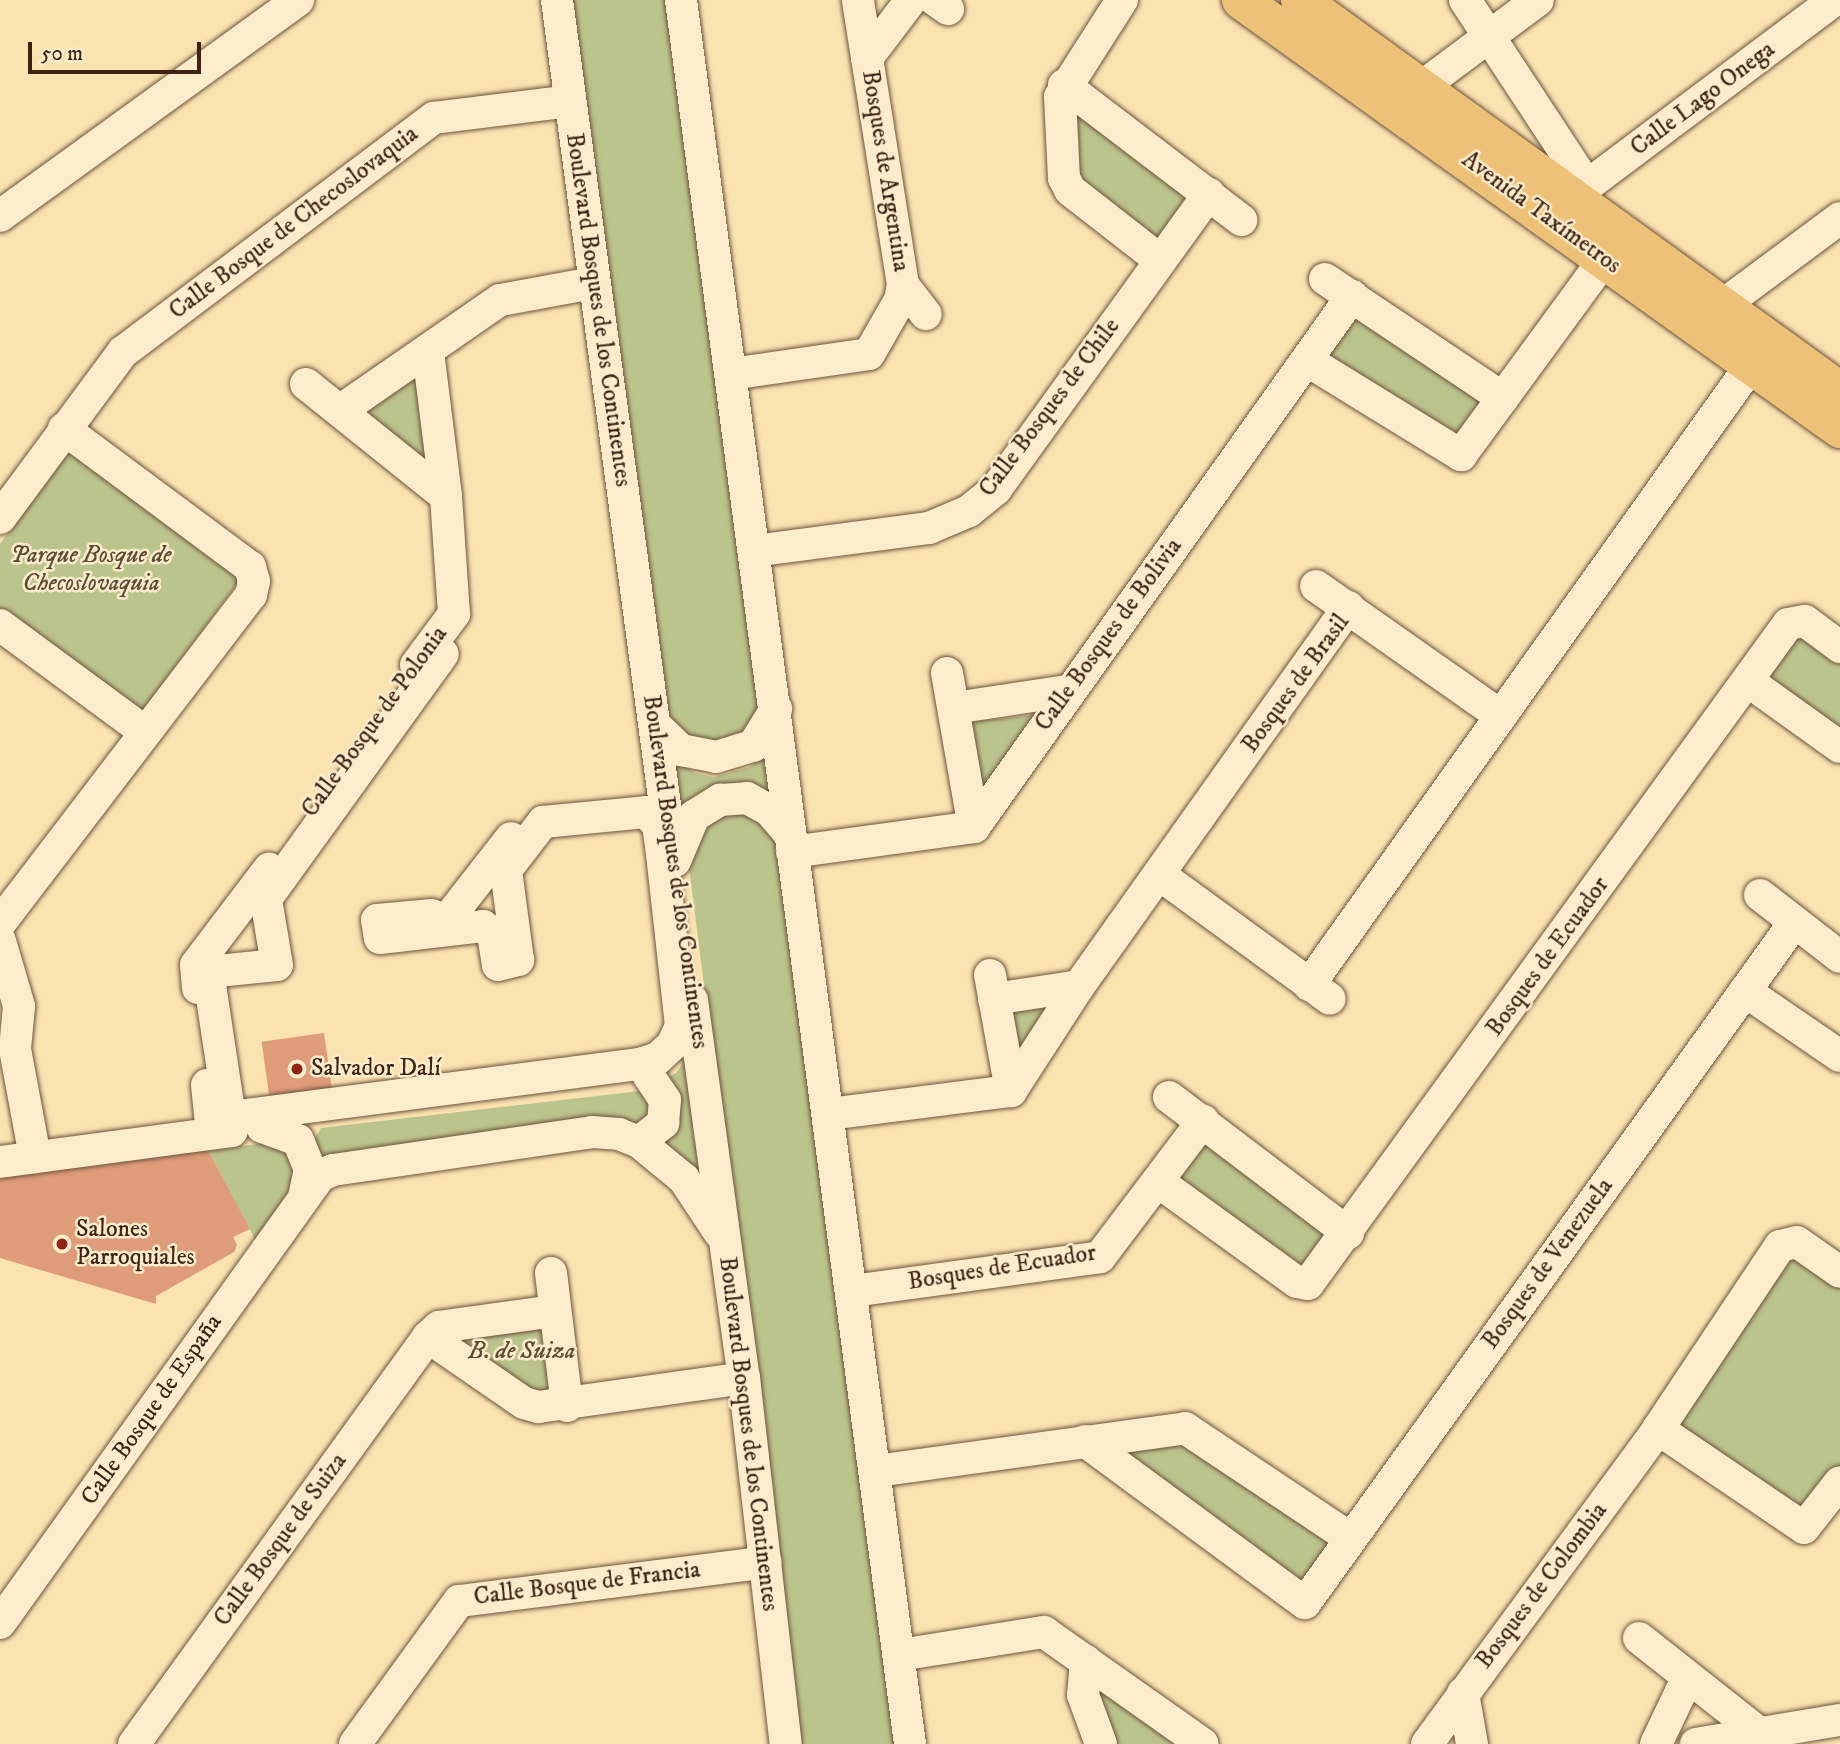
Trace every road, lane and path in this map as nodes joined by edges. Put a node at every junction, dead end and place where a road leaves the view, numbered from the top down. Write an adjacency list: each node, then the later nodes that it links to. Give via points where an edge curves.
1 (298, 0): 20 (street)
2 (557, 0): 17 (street, Boulevard Bosques de los Continentes)
3 (681, 0): 34 (street)
4 (858, 0): 14 (street, Bosques de Argentina)
5 (911, 0): 14 (street, Bosques de Argentina)
6 (1122, 0): 15 (street)
7 (1241, 0): 13 (main road, Avenida Taxímetros)
8 (1300, 0): 13 (main road, Avenida Taxímetros)
9 (1465, 0): 12 (street)
10 (1538, 0): 12 (street)
11 (1834, 0): 19 (street, Calle Lago Onega)
12 (1489, 37): 16 (street); 19 (street, via 1576,169)
13 (1349, 55): 16 (main road, Avenida Taxímetros); 23 (main road, Avenida Taxímetros)
14 (867, 58): 27 (street, Bosques de Argentina)
15 (1065, 85): 18 (street); 24 (street, via 1058,110 1067,187)
16 (1420, 88): 19 (main road, Avenida Taxímetros)
17 (570, 102): 26 (street, Boulevard Bosques de los Continentes); 39 (street, Calle Bosque de Checoslovaquia, via 434,118 123,352)
18 (1209, 194): 22 (street); 24 (street, Calle Bosques de Chile)
19 (1572, 197): 29 (main road, Avenida Taxímetros)
20 (0, 216)
21 (1840, 218): 29 (street)
22 (1241, 220)
23 (1605, 258): 33 (main road, Avenida Taxímetros); 37 (street)
24 (1160, 260): 43 (street, Calle Bosques de Chile, via 996,489 969,511 929,528)
25 (1325, 279): 28 (street)
26 (593, 283): 31 (street, via 500,300); 55 (street, Boulevard Bosques de los Continentes)
27 (903, 285): 30 (street, Bosques de Argentina); 34 (street, Bosques de Argentina, via 894,315 869,354)
28 (1352, 296): 32 (street, Calle Bosques de Bolivia); 37 (street)
29 (1723, 305): 36 (main road, Avenida Taxímetros)
30 (926, 314)
31 (428, 351): 38 (street); 41 (street, Calle Bosque de Polonia)
32 (1308, 361): 37 (street, via 1458,455 1466,451); 51 (street, Calle Bosques de Bolivia)
33 (1751, 365): 40 (main road, Avenida Taxímetros); 54 (street)
34 (731, 374): 43 (street)
35 (306, 383): 38 (street)
36 (1840, 391)
37 (1503, 398)
38 (341, 410): 41 (street)
39 (64, 429): 42 (street, Calle Bosque de Checoslovaquia); 56 (street, via 250,567 251,595)
40 (1840, 429)
41 (446, 496): 64 (street, Calle Bosque de Polonia, via 454,614)
42 (0, 518)
43 (754, 551): 53 (street)
44 (1316, 586): 45 (street)
45 (1348, 607): 54 (street, Bosques de Brasil); 63 (street, Bosques de Brasil)
46 (0, 625): 56 (street)
47 (1840, 647): 50 (street, Bosques de Ecuador, via 1805,621 1791,621)
48 (443, 654): 67 (street, via 266,899 276,965 208,972 230,1117 639,1064 659,1058 672,1045 681,1026 662,854 658,825 646,812 543,822 506,870 518,960 498,965 493,933 483,926 380,938 377,920)
49 (947, 673): 52 (street)
50 (1748, 681): 57 (street); 92 (street, Bosques de Ecuador)
51 (1067, 691): 52 (street); 59 (street, Calle Bosques de Bolivia)
52 (954, 708): 59 (street)
53 (776, 709): 55 (street, via 753,746 716,757 681,750); 60 (street)
54 (1502, 716): 63 (street, via 1319,992)
55 (656, 726): 58 (street, Boulevard Bosques de los Continentes)
56 (144, 731): 68 (street)
57 (1840, 747)
58 (664, 797): 61 (street, via 535,809); 62 (street, Boulevard Bosques de los Continentes)
59 (974, 827): 60 (street)
60 (790, 843): 62 (street, via 769,810 747,798 720,800 694,816); 83 (street)
61 (494, 859): 66 (street); 67 (street)
62 (673, 868): 77 (street, Boulevard Bosques de los Continentes)
63 (1160, 875): 75 (street, Bosques de Brasil)
64 (252, 892): 74 (street, Calle Bosque de Polonia); 74 (street, via 264,957)
65 (1760, 895): 69 (street)
66 (503, 916): 67 (street); 72 (street)
67 (440, 917): 70 (street)
68 (0, 923)
69 (1794, 923): 73 (street); 76 (street, Bosques de Venezuela)
70 (389, 928)
71 (0, 941): 78 (street, via 19,1006)
72 (508, 953)
73 (1840, 957)
74 (196, 965): 86 (street)
75 (1079, 986): 81 (street, Bosques de Brasil); 81 (street, via 992,987)
76 (1745, 991): 79 (street); 105 (street, Bosques de Venezuela)
77 (694, 1013): 80 (street, Calle Bosque de España, via 679,1054 667,1068); 93 (street, Boulevard Bosques de los Continentes)
78 (8, 1038): 88 (street)
79 (1840, 1056)
80 (648, 1075): 85 (street, Calle Bosque de España); 87 (street, via 665,1100 663,1123)
81 (1010, 1091): 83 (street)
82 (1170, 1097): 84 (street)
83 (828, 1114): 96 (street)
84 (1203, 1121): 90 (street, Bosques de Ecuador); 92 (street)
85 (262, 1126): 86 (street, Calle Bosque de España); 91 (street, Calle Bosque de España, via 298,1140 310,1168)
86 (212, 1133): 88 (street, Calle Bosque de España)
87 (639, 1142): 91 (street, Calle Bosque de España, via 620,1134 592,1132 341,1169 320,1176); 93 (street, Calle Bosque de España, via 684,1179)
88 (35, 1157): 89 (street, Calle Bosque de España)
89 (0, 1162)
90 (1160, 1183): 92 (street, Bosques de Ecuador, via 1300,1284 1310,1282); 96 (street, Bosques de Ecuador, via 1100,1257)
91 (304, 1197): 107 (street, Calle Bosque de España)
92 (1348, 1233)
93 (724, 1240): 99 (street, Boulevard Bosques de los Continentes)
94 (1840, 1272): 101 (street, Bosques de Colombia, via 1797,1242 1784,1242)
95 (551, 1273): 97 (street)
96 (853, 1291): 103 (street)
97 (554, 1311): 98 (street, via 439,1327); 100 (street)
98 (428, 1336): 100 (street, via 531,1406); 116 (street, Calle Bosque de Suiza)
99 (744, 1378): 100 (street); 106 (street, Boulevard Bosques de los Continentes)
100 (567, 1406)
101 (1658, 1429): 104 (street, via 1804,1528); 112 (street, Bosques de Colombia)
102 (1085, 1441): 103 (street); 105 (street, via 1189,1429); 105 (street, Bosques de Venezuela, via 1305,1603)
103 (877, 1472): 109 (street)
104 (1840, 1482)
105 (1350, 1538)
106 (766, 1563): 117 (street, Calle Bosque de Francia, via 459,1601); 118 (street, Boulevard Bosques de los Continentes)
107 (0, 1623)
108 (1639, 1638): 111 (street)
109 (900, 1655): 110 (street, via 1044,1632); 115 (street)
110 (1086, 1661): 119 (street, via 1083,1695); 120 (street)
111 (1688, 1677): 114 (street); 123 (street)
112 (1463, 1693): 121 (street, Bosques de Colombia); 122 (street)
113 (1840, 1720): 114 (street)
114 (1762, 1735): 124 (street)
115 (909, 1743)
116 (134, 1744)
117 (355, 1744)
118 (786, 1744)
119 (1101, 1744)
120 (1203, 1744)
121 (1427, 1744)
122 (1472, 1744)
123 (1656, 1744)
124 (1696, 1744)

